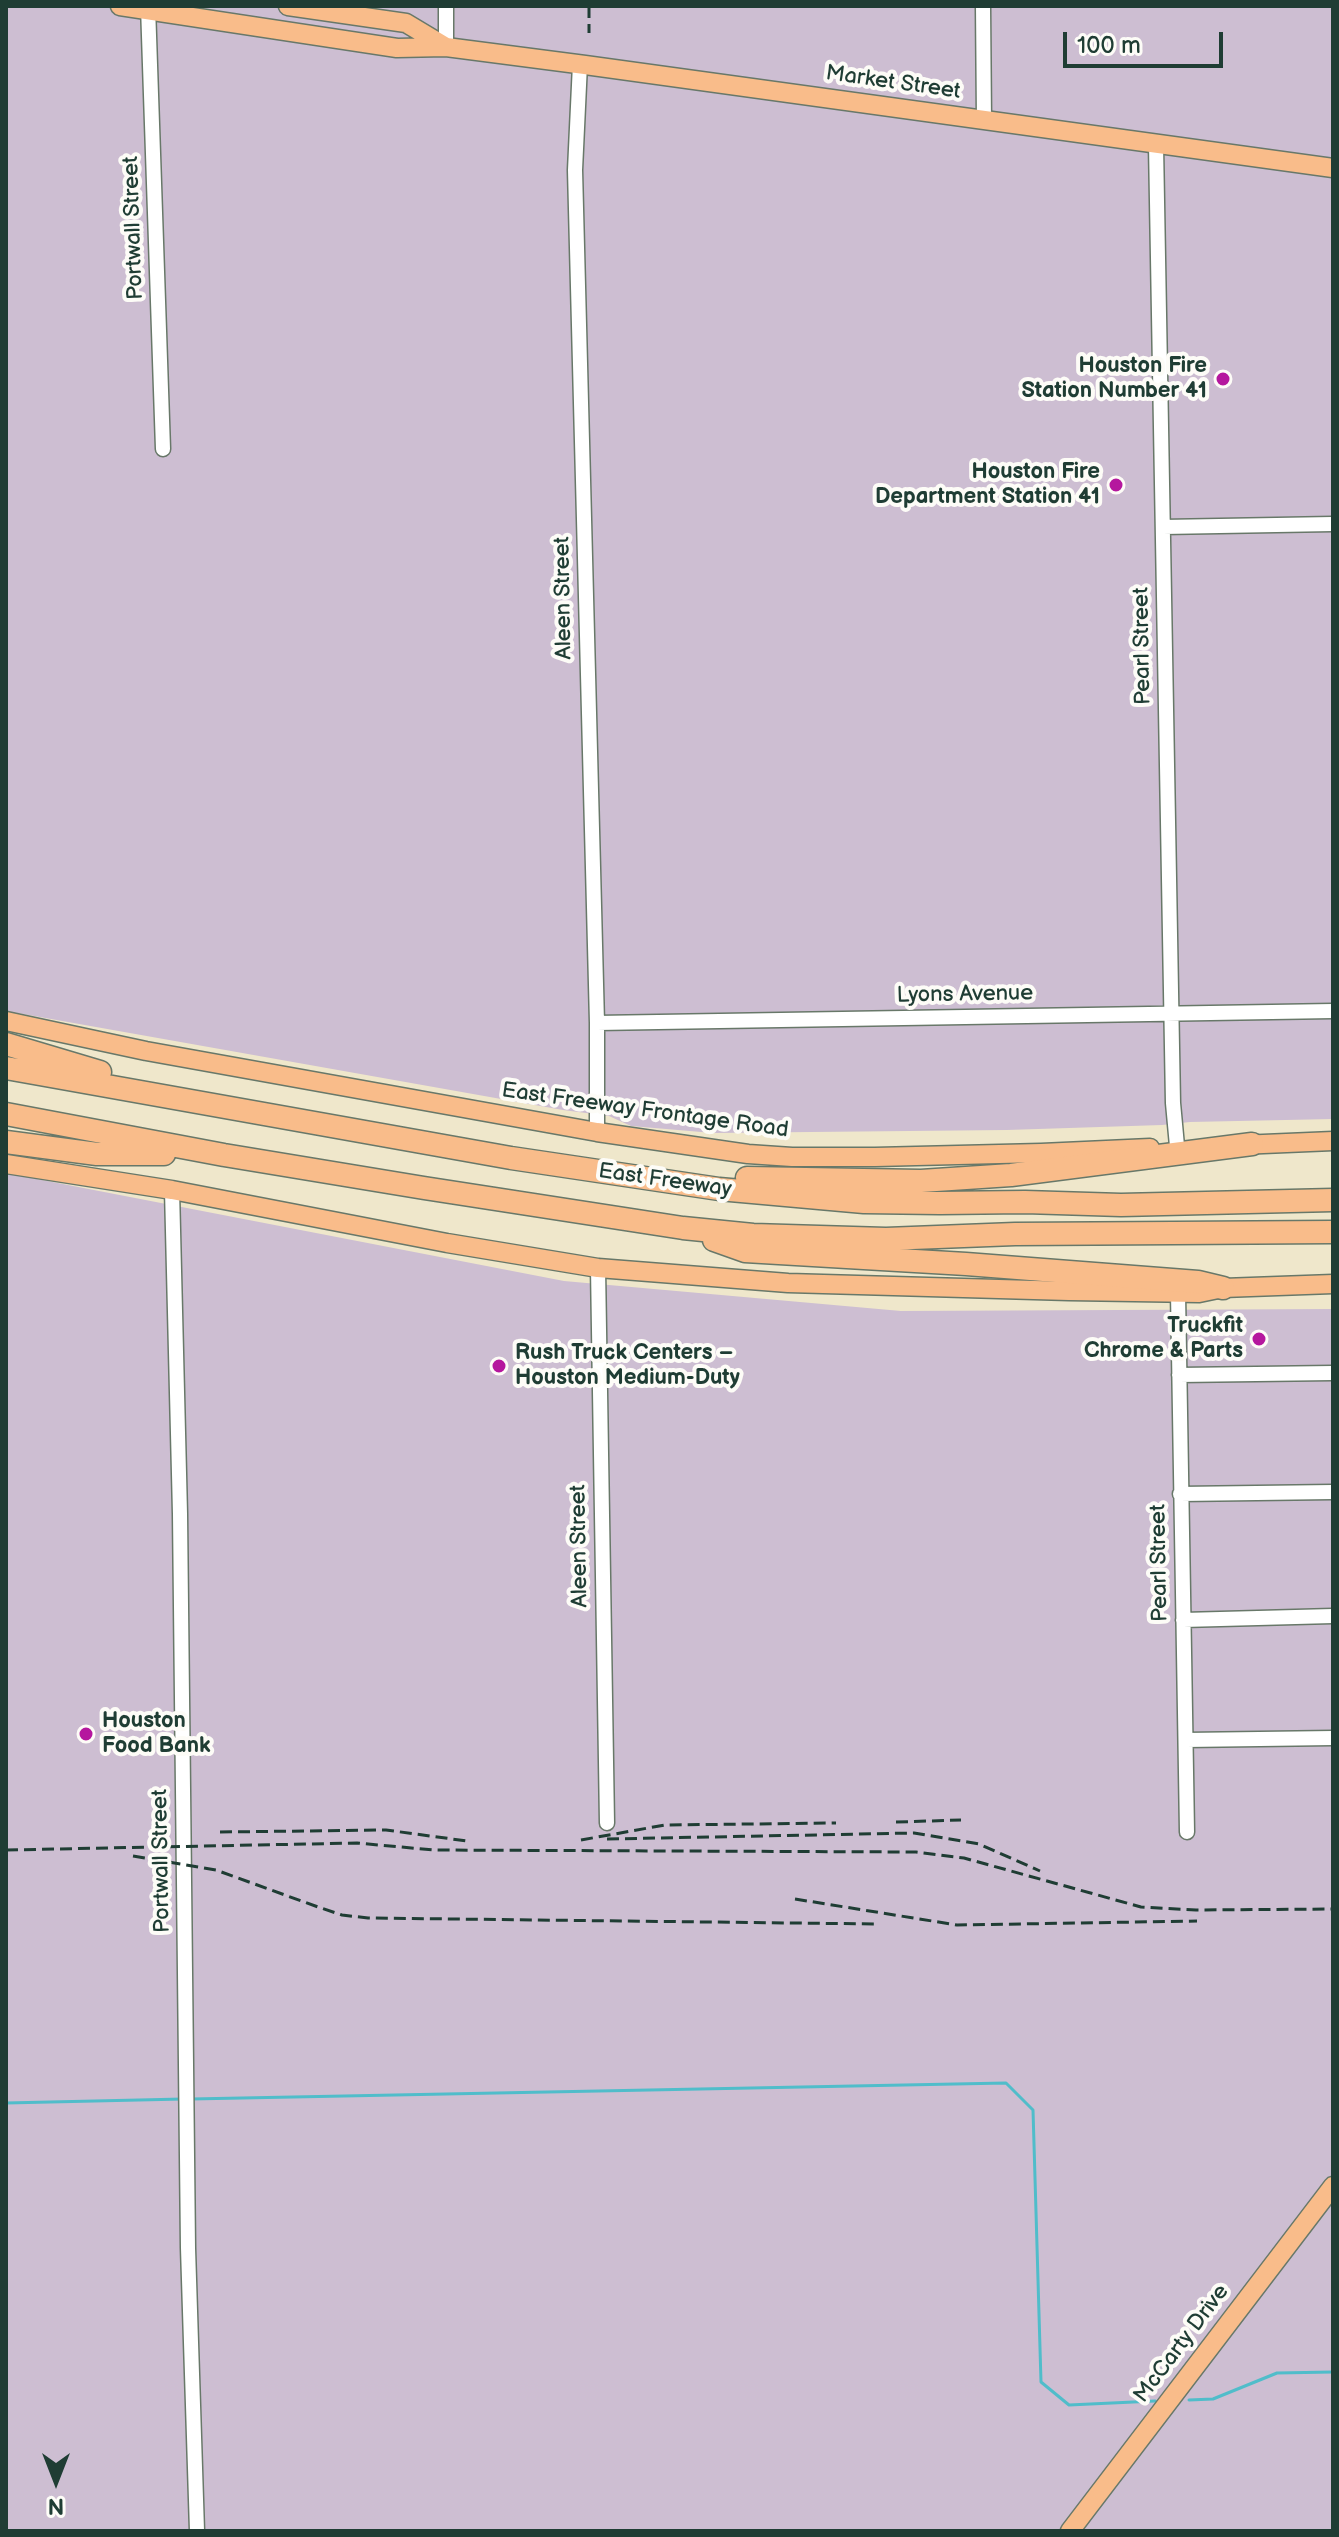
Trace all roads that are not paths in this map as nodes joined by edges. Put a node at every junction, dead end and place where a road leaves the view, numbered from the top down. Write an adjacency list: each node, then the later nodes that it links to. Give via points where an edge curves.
1 (120, 6): 5 (main road, Market Street)
2 (288, 6): 6 (main road, Market Street, via 406,23)
3 (446, 6): 6 (street)
4 (983, 6): 8 (street)
5 (148, 8): 6 (main road, Market Street, via 397,48); 11 (street, Portwall Street)
6 (446, 47): 7 (main road, Market Street)
7 (580, 64): 8 (main road, Market Street); 17 (street, Aleen Street, via 575,170)
8 (984, 121): 9 (main road, Market Street)
9 (1156, 145): 10 (main road, Market Street); 13 (street, Pearl Street)
10 (1333, 168)
11 (163, 449)
12 (1333, 524): 13 (street)
13 (1163, 527): 15 (street, Pearl Street)
14 (1333, 1011): 15 (street, Lyons Avenue)
15 (1171, 1013): 17 (street, Lyons Avenue); 26 (street, Pearl Street)
16 (6, 1021): 22 (main road, East Freeway Frontage Road)
17 (597, 1023): 22 (street, Aleen Street)
18 (6, 1044): 20 (highway)
19 (6, 1068): 20 (highway, East Freeway)
20 (205, 1103): 29 (highway, East Freeway)
21 (6, 1114): 27 (highway, East Freeway)
22 (597, 1132): 26 (main road, East Freeway Frontage Road, via 792,1157)
23 (1333, 1141): 25 (main road, East Freeway Frontage Road)
24 (6, 1142): 27 (highway, via 97,1154)
25 (1252, 1144): 26 (main road, East Freeway Frontage Road); 29 (highway, via 1011,1175 921,1181)
26 (1177, 1146)
27 (224, 1155): 32 (highway, East Freeway)
28 (6, 1164): 30 (main road)
29 (604, 1173): 31 (highway, East Freeway, via 864,1202 1121,1205)
30 (172, 1190): 34 (main road); 49 (street, Portwall Street)
31 (1333, 1200)
32 (683, 1228): 33 (highway, East Freeway, via 886,1239); 36 (highway, via 745,1251 966,1264)
33 (1333, 1232)
34 (598, 1268): 37 (main road, via 788,1283); 46 (street, Aleen Street)
35 (1333, 1284): 36 (main road)
36 (1223, 1288): 37 (main road)
37 (1178, 1293): 39 (street, Pearl Street)
38 (1333, 1373): 39 (street)
39 (1179, 1375): 41 (street, Pearl Street)
40 (1333, 1492): 41 (street)
41 (1180, 1494): 43 (street, Pearl Street)
42 (1333, 1616): 43 (street)
43 (1183, 1620): 45 (street, Pearl Street)
44 (1333, 1738): 45 (street)
45 (1186, 1740): 47 (street, Pearl Street)
46 (607, 1823)
47 (1187, 1832)
48 (1333, 2186): 50 (main road, McCarty Drive)
49 (197, 2531)
50 (1070, 2531)

